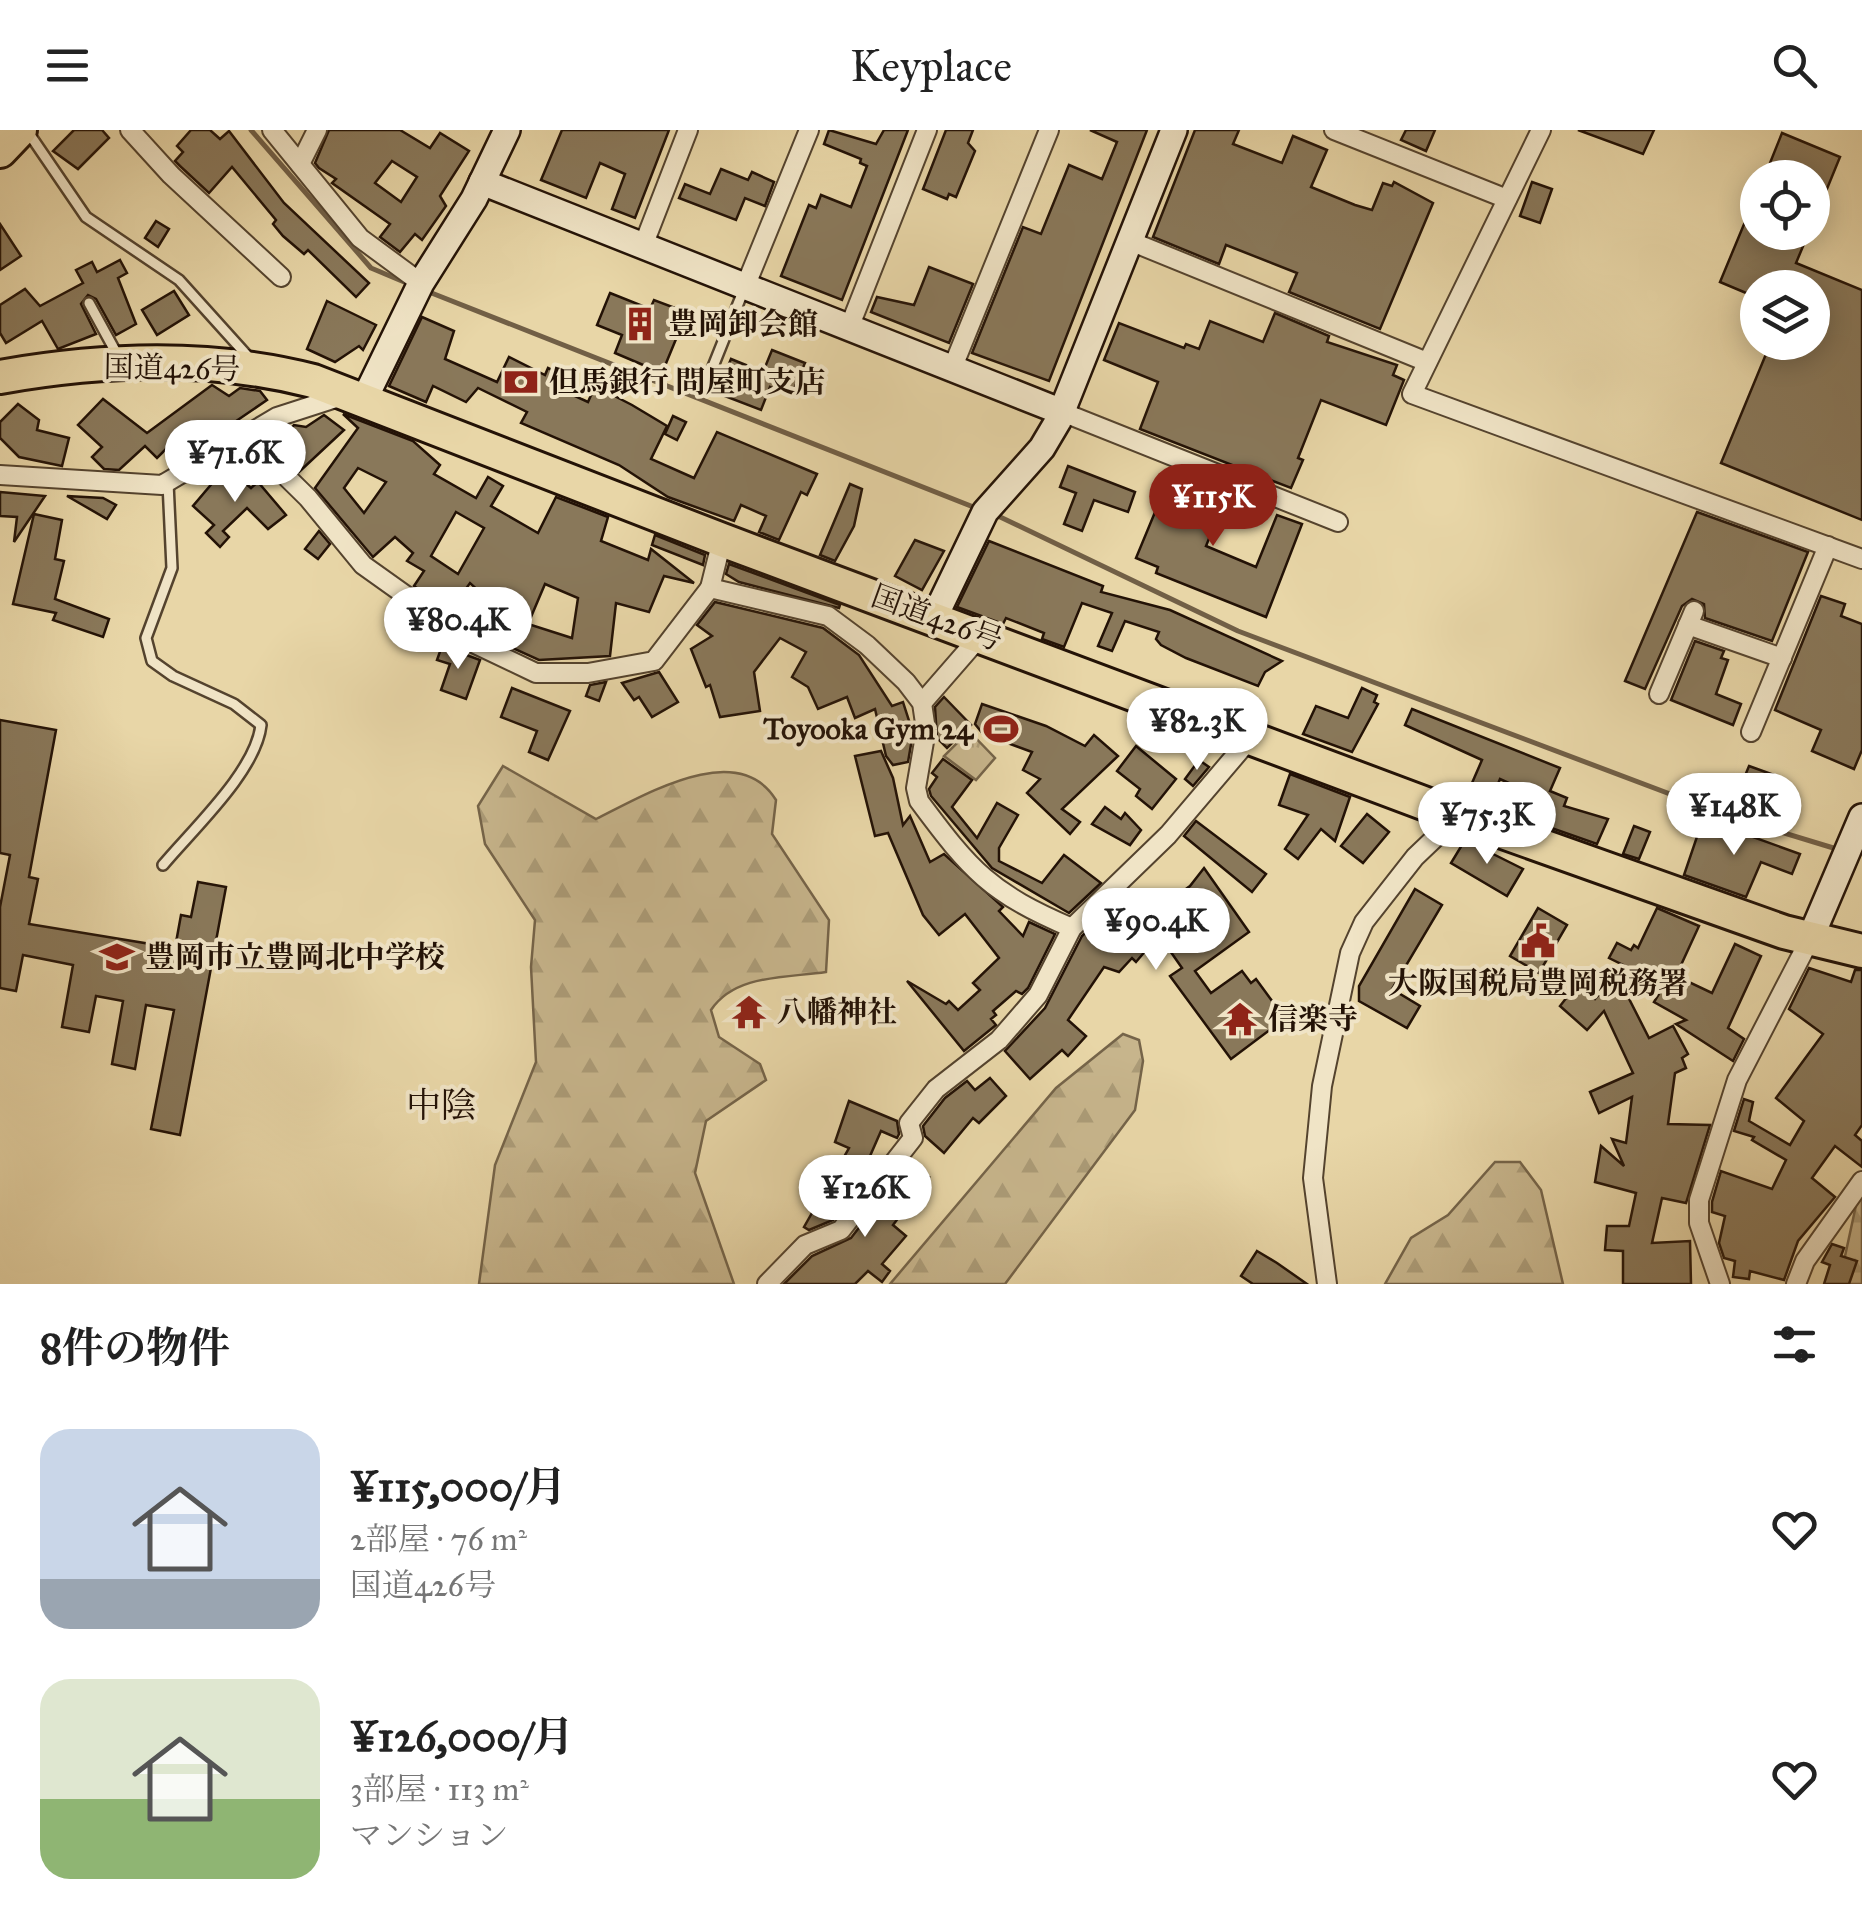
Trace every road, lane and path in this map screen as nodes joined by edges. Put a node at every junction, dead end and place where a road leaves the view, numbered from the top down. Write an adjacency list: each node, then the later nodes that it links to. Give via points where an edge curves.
1 (23, 130): 13 (highway); 27 (lane, via 86,218 179,280)
2 (130, 130): 19 (street)
3 (272, 130): 14 (street)
4 (318, 130): 14 (street)
5 (507, 130): 15 (street)
6 (688, 130): 18 (street)
7 (809, 130): 21 (street)
8 (927, 130): 23 (street)
9 (1049, 130): 26 (street)
10 (1174, 130): 17 (street)
11 (1334, 130): 16 (street)
12 (1541, 130): 16 (street)
13 (0, 151)
14 (300, 164): 20 (street, via 360,238)
15 (482, 182): 18 (street); 20 (street)
16 (1507, 200): 24 (street)
17 (1130, 241): 24 (street); 31 (street)
18 (642, 246): 21 (street)
19 (281, 277)
20 (421, 282): 30 (street)
21 (745, 287): 23 (street); 29 (lane)
22 (90, 303): 25 (lane)
23 (849, 328): 26 (street)
24 (1428, 362): 37 (street, via 1412,394)
25 (122, 364): 27 (highway, 国道426号); 28 (highway, 国道426号)
26 (952, 369): 31 (street)
27 (260, 370): 30 (highway, 国道426号)
28 (0, 377)
29 (706, 384)
30 (358, 395): 32 (street, via 290,410); 36 (highway, 国道426号)
31 (1062, 412): 35 (street); 40 (street, via 1042,448 985,512)
32 (244, 435): 34 (street); 39 (street, via 363,565 472,642 536,672 605,672 654,661)
33 (4, 471): 34 (street)
34 (168, 483): 49 (lane, via 172,568 146,638 152,661 261,725 259,742 238,775)
35 (1338, 522)
36 (722, 540): 39 (street); 40 (highway, 国道426号)
37 (1828, 546): 38 (street); 42 (street)
38 (1862, 558)
39 (710, 588): 44 (street, via 828,616 867,644)
40 (934, 616): 41 (highway, 国道426号)
41 (982, 634): 44 (street); 46 (highway, 国道426号)
42 (1782, 658): 43 (street, via 1691,618); 45 (street)
43 (1659, 694)
44 (922, 703): 50 (street, via 919,801 968,867 1026,908)
45 (1750, 732)
46 (1253, 735): 47 (highway, 国道426号); 50 (street, via 1168,835)
47 (1458, 816): 51 (highway, 国道426号); 55 (street, via 1415,857 1364,922 1350,953 1322,1086 1313,1178)
48 (1853, 838): 51 (street)
49 (163, 864)
50 (1072, 928): 54 (street, via 1038,996 987,1051 936,1089 910,1123 913,1138 858,1213 841,1230 805,1244)
51 (1810, 939): 52 (highway, 国道426号); 56 (street, via 1738,1080 1699,1200 1699,1223)
52 (1862, 950)
53 (1862, 1181): 57 (street)
54 (761, 1283)
55 (1327, 1284)
56 (1720, 1284)
57 (1796, 1284)

